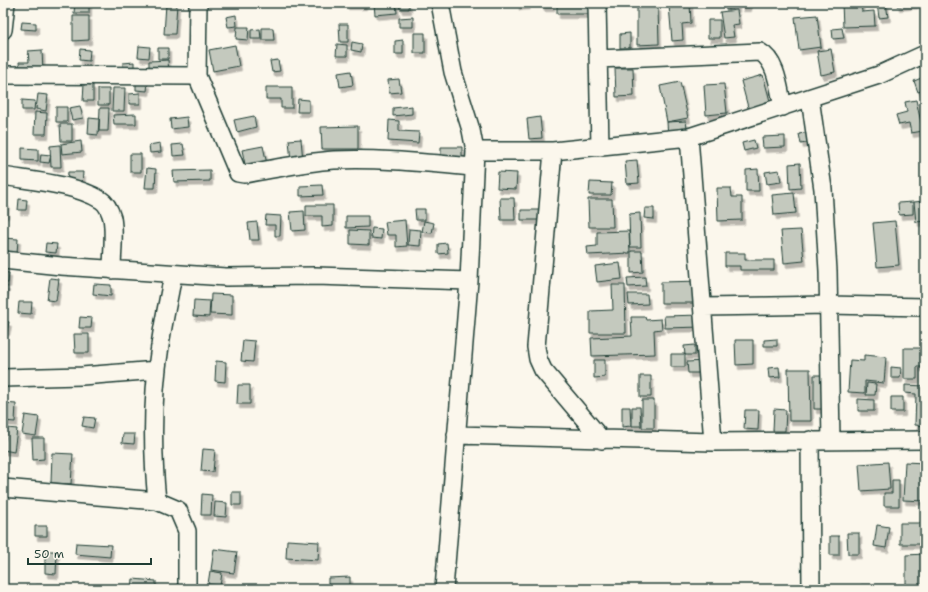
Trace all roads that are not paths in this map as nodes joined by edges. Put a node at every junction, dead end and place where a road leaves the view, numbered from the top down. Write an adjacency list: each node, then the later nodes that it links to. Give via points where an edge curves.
1 (6, 3): 5 (street)
2 (198, 3): 9 (street)
3 (440, 3): 15 (street, via 453,72 471,130)
4 (596, 3): 7 (street)
5 (3, 30)
6 (925, 54): 10 (street, via 879,75)
7 (598, 59): 11 (street, via 760,52 767,56 772,64); 13 (street)
8 (3, 75): 9 (street)
9 (197, 76): 15 (street, via 238,173 335,160)
10 (810, 98): 11 (street); 21 (street, via 823,189)
11 (783, 107): 12 (street)
12 (689, 137): 13 (street); 22 (street)
13 (600, 147): 14 (street)
14 (552, 151): 15 (street); 27 (street, via 536,347 538,359 543,370)
15 (474, 159): 20 (street)
16 (3, 176): 18 (street, via 60,186 102,200 112,218)
17 (3, 260): 18 (street)
18 (112, 270): 19 (street)
19 (174, 274): 20 (street); 24 (street, via 159,346)
20 (469, 280): 26 (street)
21 (828, 305): 22 (street); 23 (street); 30 (street)
22 (704, 307): 31 (street)
23 (925, 307)
24 (157, 370): 25 (street, via 82,376); 33 (street, via 153,413 153,464)
25 (3, 378)
26 (456, 435): 27 (street); 35 (street)
27 (602, 440): 31 (street)
28 (810, 440): 30 (street); 31 (street); 36 (street)
29 (925, 440): 30 (street)
30 (831, 441)
31 (713, 442)
32 (3, 488): 33 (street)
33 (158, 501): 34 (street, via 178,510 187,531)
34 (187, 589)
35 (444, 589)
36 (811, 589)

